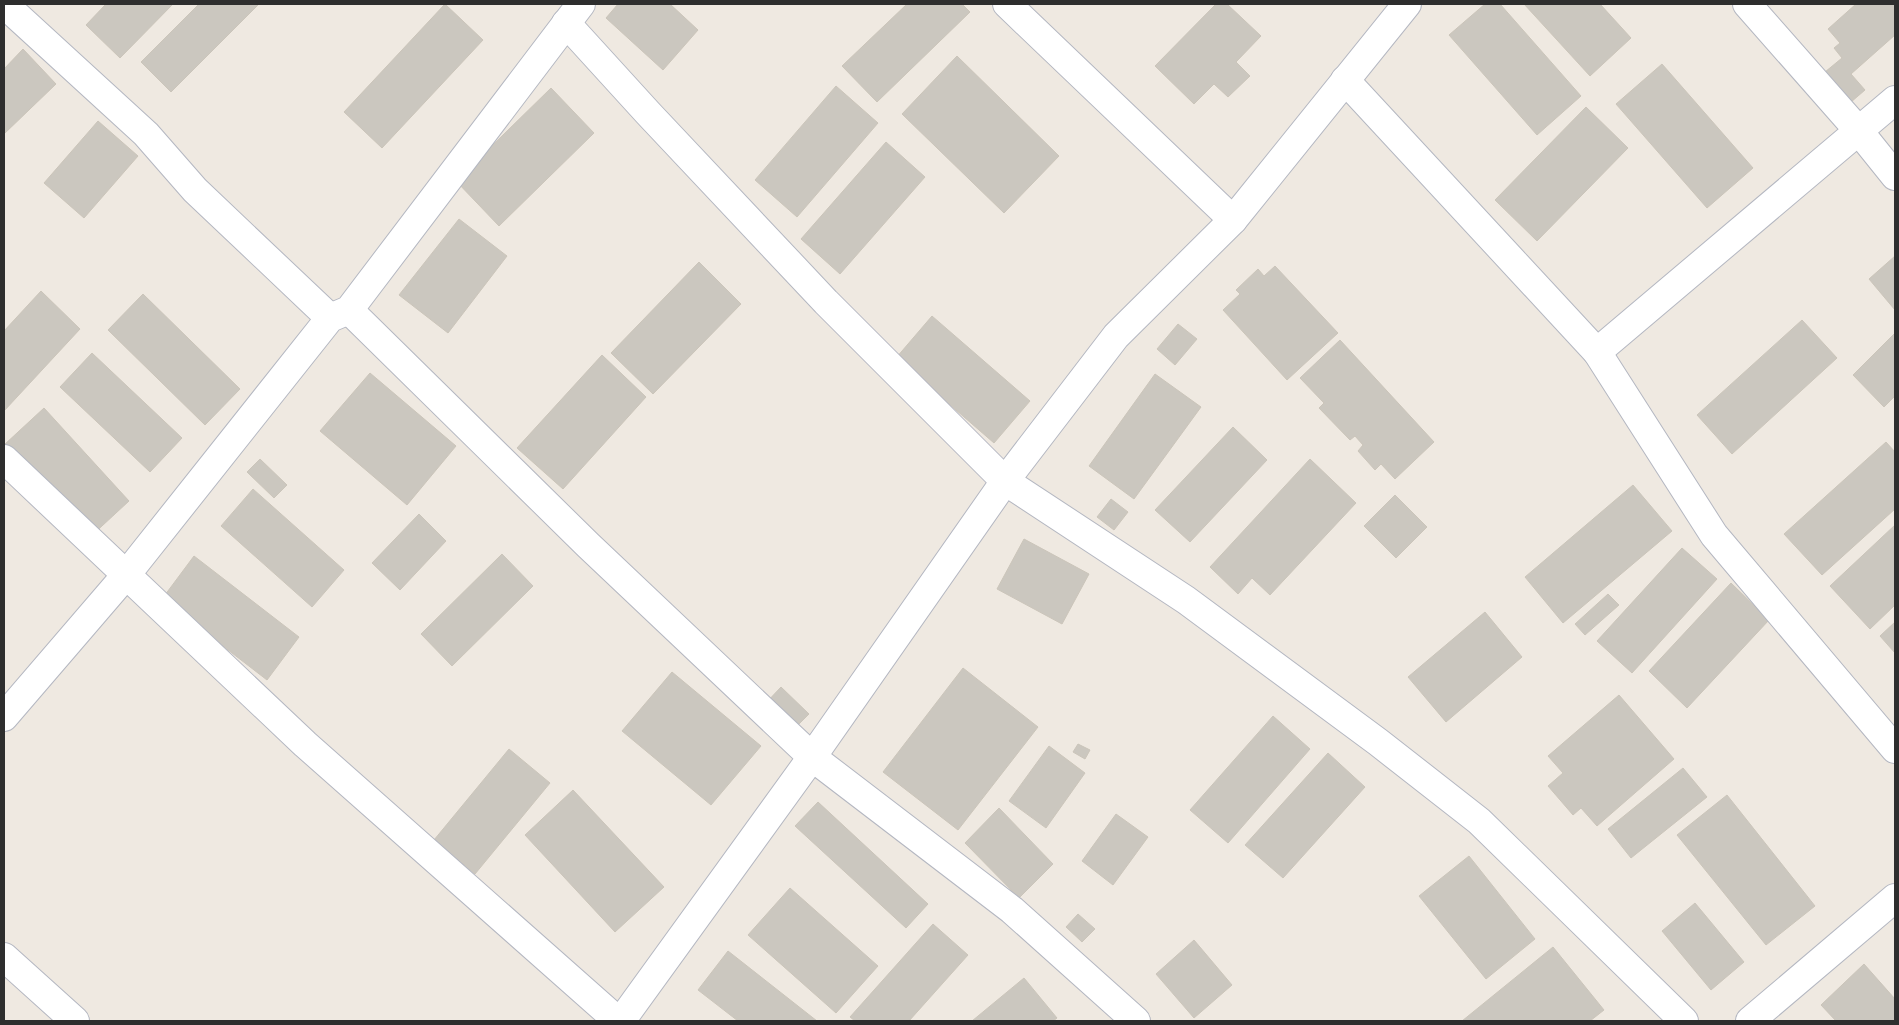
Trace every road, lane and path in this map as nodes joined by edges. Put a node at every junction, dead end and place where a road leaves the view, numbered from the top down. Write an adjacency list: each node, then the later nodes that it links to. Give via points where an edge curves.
1 (4, 4): 11 (street, via 146,134 196,190)
2 (1007, 4): 10 (street)
3 (1407, 4): 6 (street)
4 (1747, 4): 8 (street)
5 (574, 13): 11 (street); 14 (street, via 648,113 826,302)
6 (1345, 80): 10 (street); 12 (street)
7 (1895, 100): 8 (street)
8 (1858, 130): 9 (street); 12 (street)
9 (1895, 176)
10 (1233, 220): 14 (street, via 1116,336)
11 (340, 314): 15 (street); 18 (street)
12 (1597, 352): 17 (street, via 1714,535)
13 (4, 459): 15 (street)
14 (1005, 480): 18 (street); 24 (street, via 1186,600 1479,821)
15 (126, 575): 16 (street); 22 (street, via 305,744)
16 (4, 717)
17 (1895, 749)
18 (812, 757): 22 (street); 23 (street, via 1012,910)
19 (1895, 898): 25 (street)
20 (4, 957): 21 (street)
21 (75, 1021)
22 (620, 1021)
23 (1136, 1021)
24 (1684, 1021)
25 (1750, 1021)

